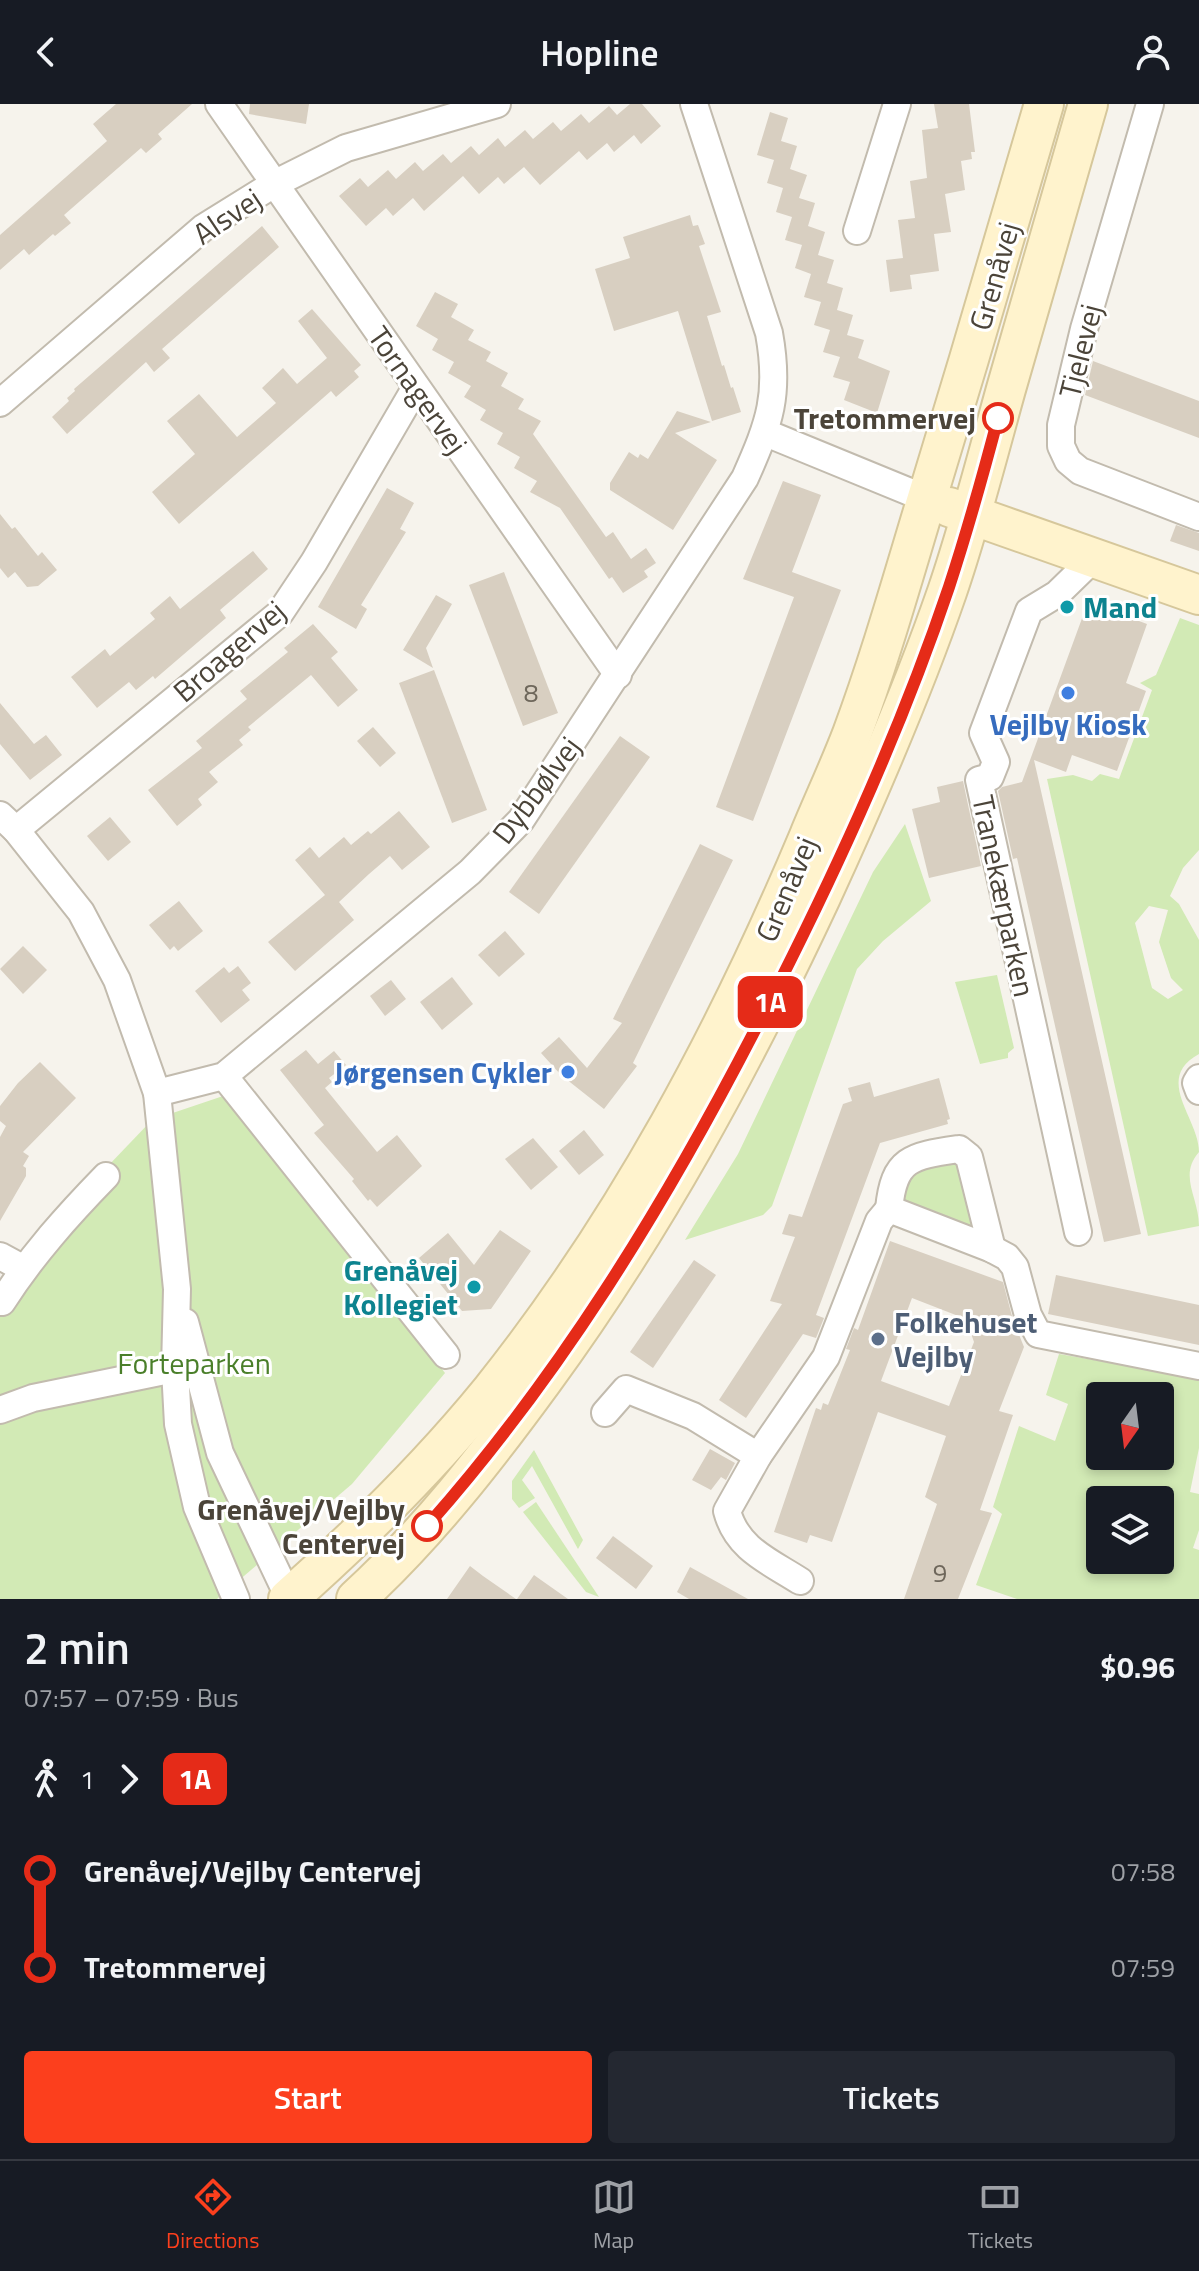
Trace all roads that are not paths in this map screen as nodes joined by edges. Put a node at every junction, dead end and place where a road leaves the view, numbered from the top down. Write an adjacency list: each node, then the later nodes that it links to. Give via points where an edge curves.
1 (219, 104): 8 (street, Tornagervej)
2 (497, 104): 8 (street, Alsvej, via 346,148)
3 (694, 104): 12 (street, via 769,333 775,365)
4 (897, 104): 9 (street)
5 (1044, 104): 13 (main road, Grenåvej)
6 (1088, 104): 14 (main road, Grenåvej)
7 (1150, 104): 15 (street, Tjelevej, via 1084,329 1061,425 1061,446 1080,471)
8 (274, 184): 10 (street, Tornagervej); 11 (street, Alsvej, via 203,228)
9 (857, 231)
10 (416, 387): 18 (street, Tornagervej); 19 (street, Broagervej, via 280,613)
11 (0, 403)
12 (766, 433): 13 (street); 18 (street, Dybbølvej, via 745,478)
13 (927, 499): 14 (main road); 39 (main road, Grenåvej, via 851,735 759,953 638,1181 583,1267 488,1394 373,1520)
14 (971, 515): 16 (main road); 40 (main road, Grenåvej, via 915,680 859,813 781,981 665,1196 611,1284 510,1424 458,1491)
15 (1199, 517)
16 (1093, 559): 17 (main road); 26 (street, Tranekærparken, via 1057,594 1029,611 983,733 996,762 990,777 979,780)
17 (1199, 595)
18 (618, 675): 20 (street, Dybbølvej, via 521,820 470,872)
19 (8, 822): 23 (street, via 81,912 117,980)
20 (224, 1076): 23 (street, Dybbølvej); 31 (street)
21 (1199, 1078): 22 (street)
22 (1199, 1091)
23 (157, 1093): 33 (street)
24 (106, 1176): 29 (street)
25 (889, 1209): 27 (street); 27 (street, via 892,1183 901,1166 959,1149 969,1157); 36 (street, via 879,1221 826,1357)
26 (1078, 1232)
27 (992, 1249): 32 (street, via 1015,1267 1038,1334)
28 (0, 1256): 29 (street)
29 (24, 1269): 30 (street)
30 (2, 1302)
31 (446, 1355)
32 (1199, 1366)
33 (186, 1367): 34 (street, via 33,1398); 38 (street, via 178,1424 197,1507); 39 (street)
34 (0, 1410)
35 (605, 1413): 36 (street, via 626,1389 693,1416)
36 (758, 1456): 37 (street, via 727,1511 732,1529 747,1546)
37 (800, 1581)
38 (236, 1599)
39 (289, 1599)
40 (356, 1599)

